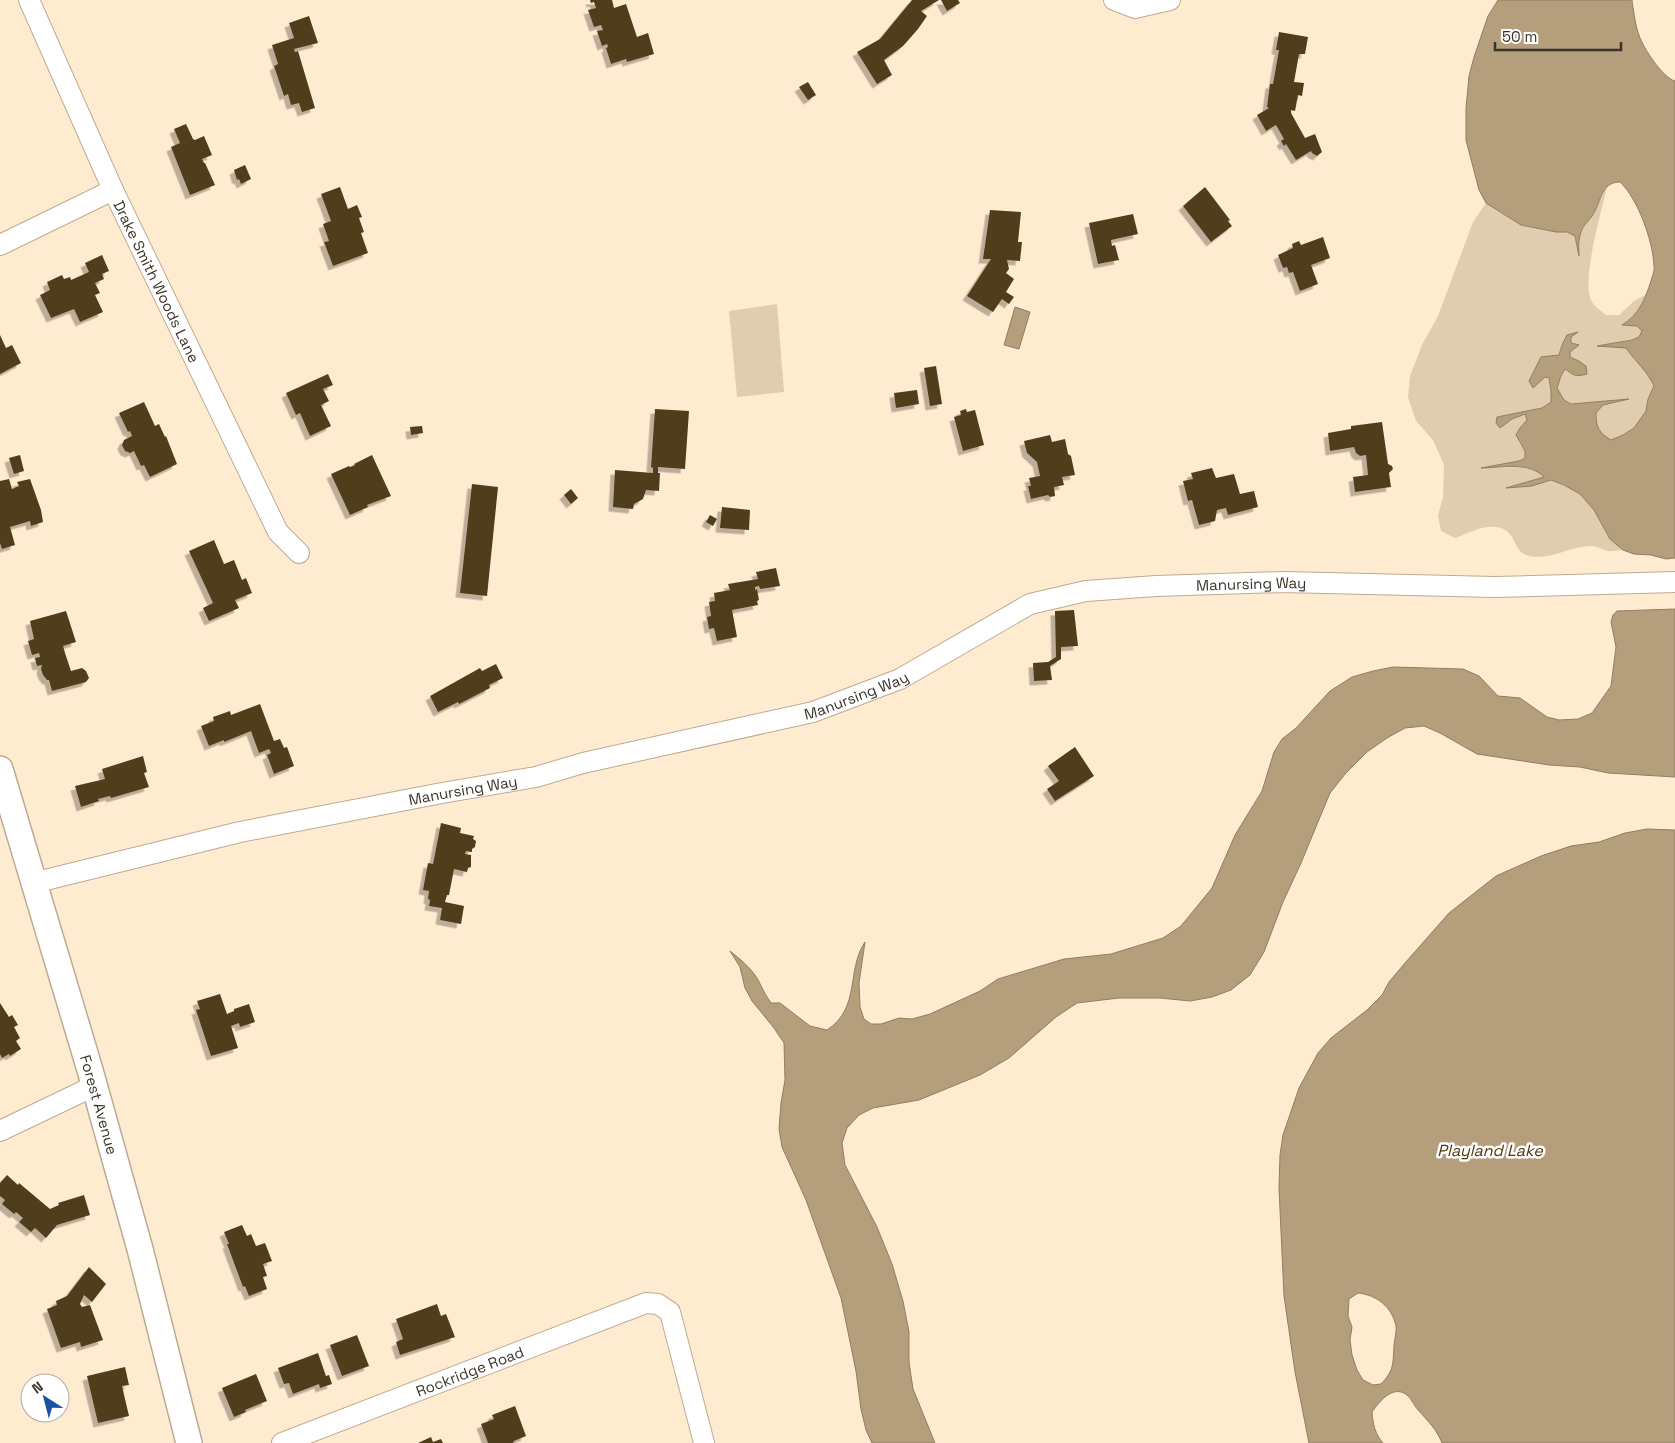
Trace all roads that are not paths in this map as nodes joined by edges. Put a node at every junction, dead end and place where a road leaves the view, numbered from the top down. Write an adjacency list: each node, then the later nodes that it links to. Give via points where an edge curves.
1 (30, 0): 4 (street, Drake Smith Woods Lane)
2 (1114, 0): 3 (street, via 1135,8)
3 (1170, 0)
4 (113, 190): 5 (street); 6 (street, Drake Smith Woods Lane, via 278,532)
5 (0, 245)
6 (299, 553)
7 (1675, 582): 9 (street, Manursing Way, via 1495,586 1283,582 1086,591 1030,604 900,680 813,712 721,731 536,778 240,832)
8 (0, 769): 9 (street, Forest Avenue)
9 (33, 883): 10 (street, Forest Avenue)
10 (94, 1086): 11 (street); 12 (street, Forest Avenue, via 140,1249)
11 (0, 1131)
12 (189, 1443)
13 (282, 1443): 14 (street, Rockridge Road, via 646,1303 658,1304 670,1312)
14 (704, 1443)

